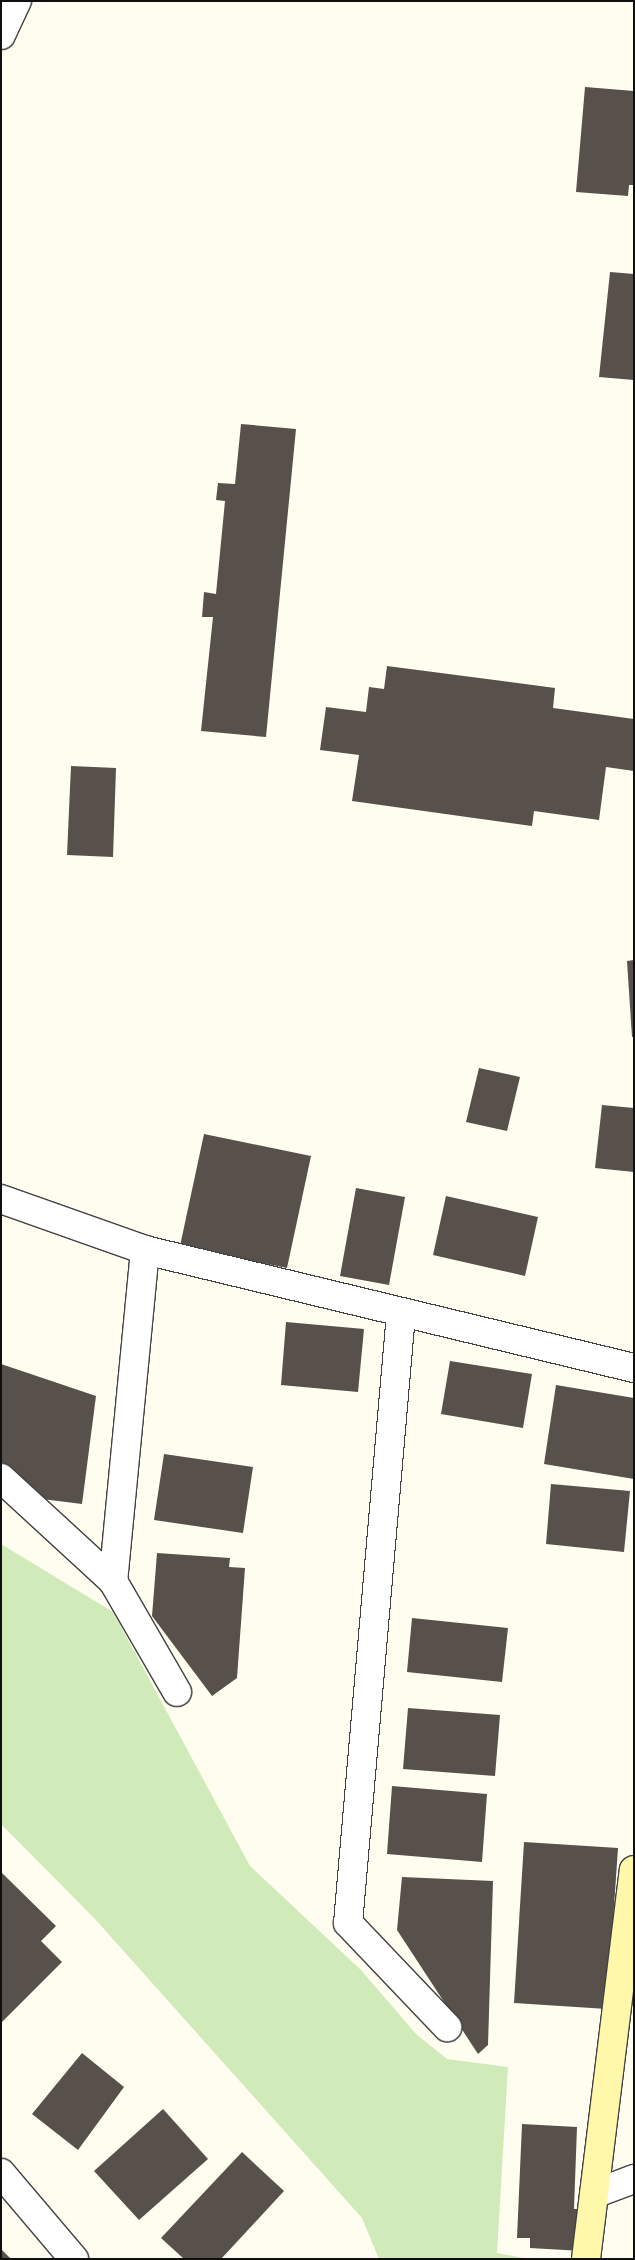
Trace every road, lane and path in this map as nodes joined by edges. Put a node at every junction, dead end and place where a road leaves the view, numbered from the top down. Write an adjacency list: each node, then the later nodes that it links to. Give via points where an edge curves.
1 (17, 1): 2 (street)
2 (1, 35)
3 (1, 1199): 4 (street)
4 (145, 1250): 5 (street); 8 (street)
5 (401, 1314): 6 (street); 11 (street, via 348,1923)
6 (634, 1368)
7 (1, 1478): 8 (street)
8 (113, 1581): 9 (street)
9 (177, 1692)
10 (634, 1873): 14 (street)
11 (447, 2027)
12 (1, 2173): 15 (street)
13 (634, 2179): 14 (street)
14 (594, 2194): 16 (street)
15 (74, 2259)
16 (586, 2259)

